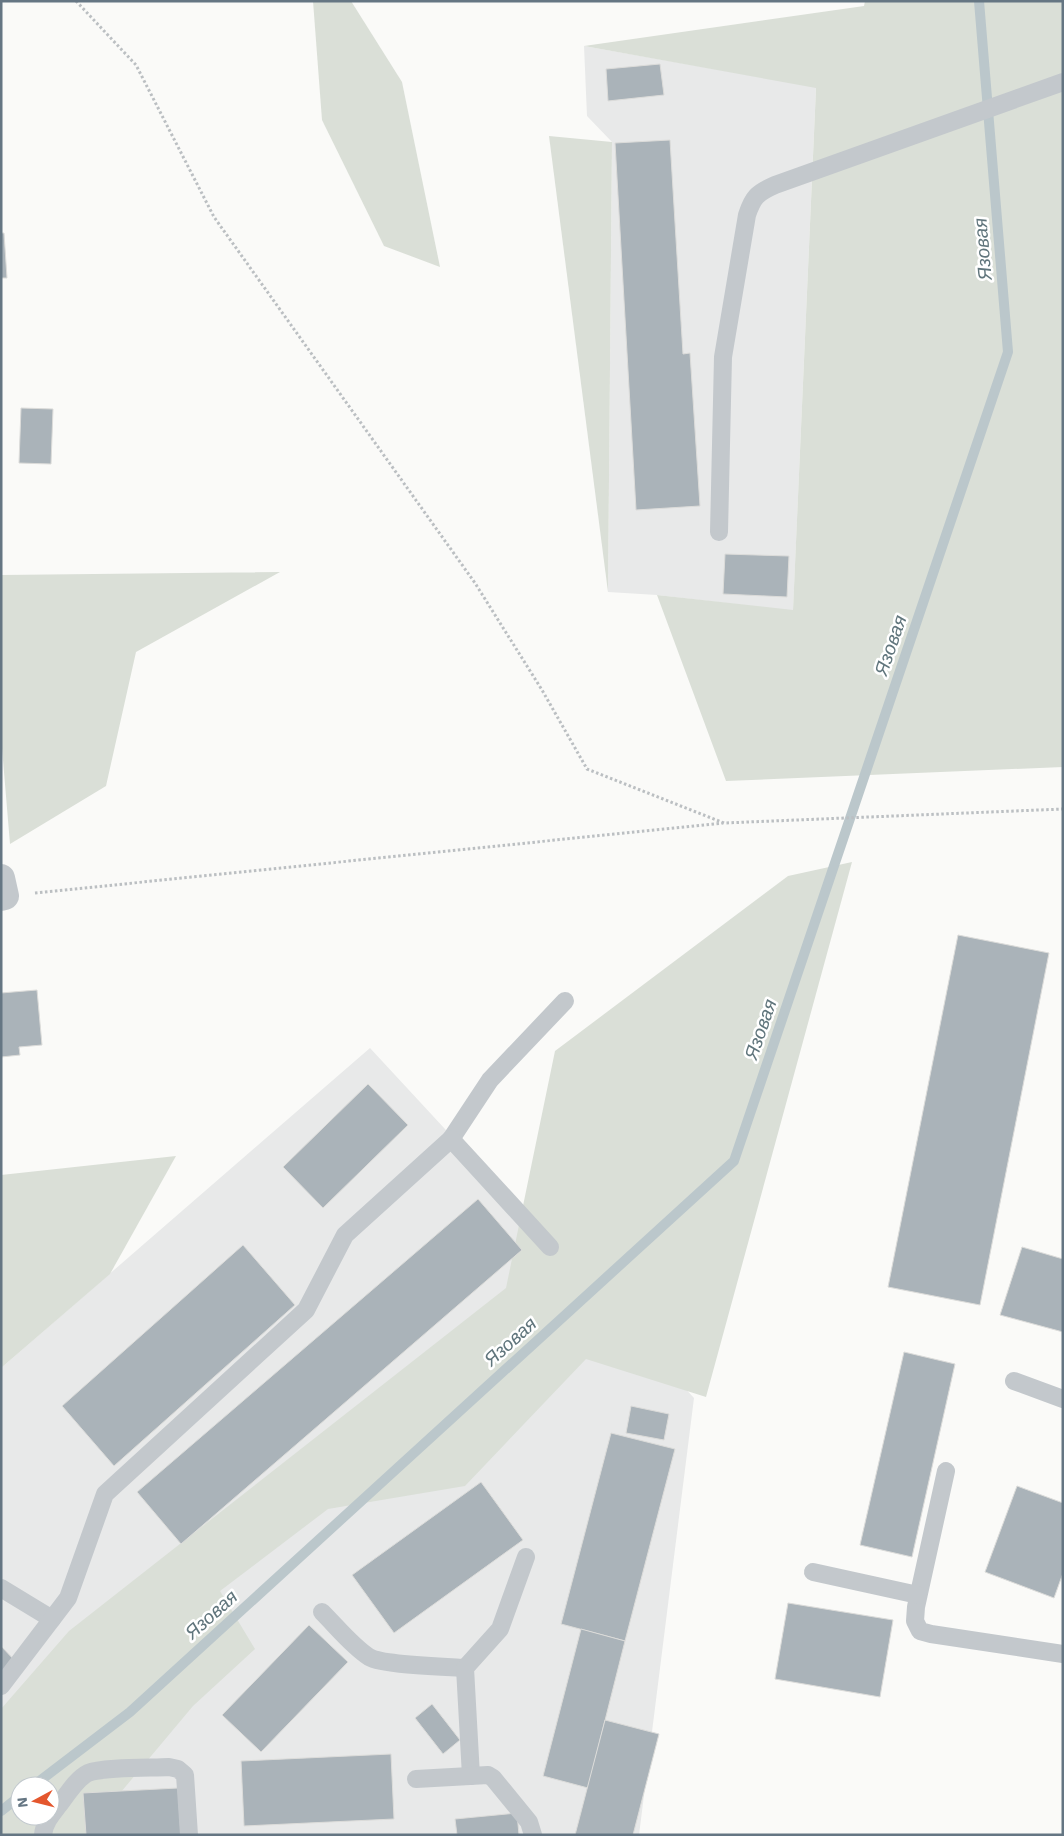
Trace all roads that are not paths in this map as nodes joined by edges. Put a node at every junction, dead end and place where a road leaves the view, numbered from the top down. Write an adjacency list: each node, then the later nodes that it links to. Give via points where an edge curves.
1 (1063, 82): 2 (lane, via 775,186 752,200 723,357)
2 (719, 532)
3 (566, 1001): 4 (lane, via 490,1080)
4 (451, 1139): 5 (lane); 14 (lane, via 345,1235 306,1310 105,1494 68,1598)
5 (550, 1247)
6 (1014, 1381): 7 (lane)
7 (1063, 1399)
8 (946, 1471): 12 (lane)
9 (526, 1558): 16 (lane, via 500,1629)
10 (813, 1572): 12 (lane)
11 (1, 1588): 14 (lane)
12 (918, 1595): 15 (lane, via 915,1621 920,1630)
13 (322, 1612): 16 (lane, via 371,1658)
14 (52, 1619): 17 (lane)
15 (1063, 1654)
16 (465, 1668): 18 (lane)
17 (1, 1686)
18 (471, 1776): 19 (lane); 22 (lane, via 488,1775 493,1778 529,1822)
19 (416, 1779)
20 (42, 1835): 21 (lane, via 52,1813 88,1773 170,1767 185,1775)
21 (189, 1835)
22 (534, 1835)

